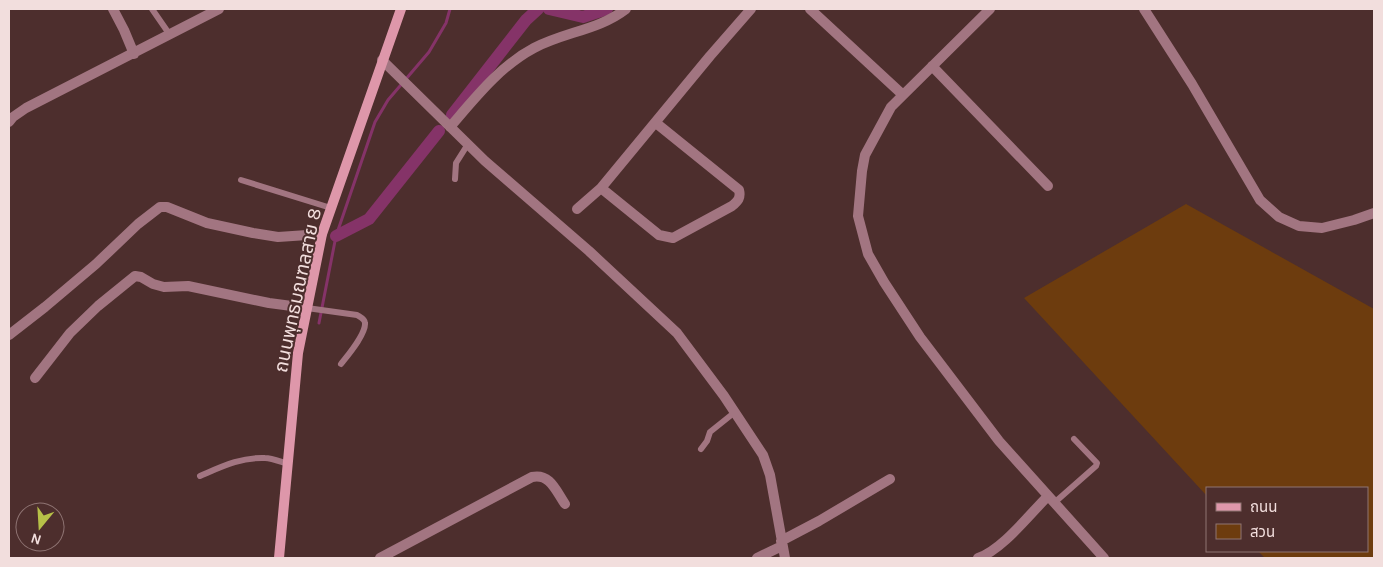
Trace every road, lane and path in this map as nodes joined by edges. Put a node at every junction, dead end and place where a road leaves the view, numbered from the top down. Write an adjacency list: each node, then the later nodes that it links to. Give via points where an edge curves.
1 (113, 9): 11 (street)
2 (152, 9): 10 (lane)
3 (216, 9): 10 (street)
4 (401, 9): 12 (street, ถนนพุทธมณฑลสาย 8)
5 (626, 9): 17 (street, via 608,21 534,48 515,60 481,90)
6 (751, 9): 16 (street)
7 (810, 9): 14 (street)
8 (990, 9): 13 (street)
9 (1144, 9): 25 (street, via 1260,200 1278,217 1299,226 1322,228)
10 (170, 35): 11 (street)
11 (134, 54): 15 (street, via 26,108)
12 (382, 60): 17 (street); 23 (street, ถนนพุทธมณฑลสาย 8)
13 (932, 66): 14 (street); 21 (street)
14 (903, 95): 37 (street, via 891,108 865,155 858,216 868,254 889,290 998,441)
15 (9, 122)
16 (656, 123): 22 (street); 22 (street, via 739,190 739,200 667,238)
17 (450, 127): 18 (street)
18 (468, 144): 19 (lane, via 456,163); 31 (street, via 677,333)
19 (455, 179)
20 (241, 180): 23 (lane)
21 (1048, 186)
22 (601, 188): 24 (street)
23 (331, 208): 26 (street, ถนนพุทธมณฑลสาย 8)
24 (577, 209)
25 (1374, 213)
26 (322, 234): 27 (street, ถนนพุทธมณฑลสาย 8); 28 (street, via 278,237 253,233 207,223 160,207)
27 (307, 308): 29 (lane, via 357,315 364,320 363,333); 30 (street, via 188,286 164,287 136,276 70,333); 34 (street, ถนนพุทธมณฑลสาย 8, via 298,353)
28 (9, 335)
29 (341, 364)
30 (35, 378)
31 (735, 412): 33 (lane, via 710,432); 39 (street, via 763,455 770,475)
32 (1074, 439): 37 (lane, via 1097,463 1096,466)
33 (701, 449)
34 (288, 464): 35 (lane, via 266,458 249,459 232,462); 40 (street, ถนนพุทธมณฑลสาย 8)
35 (200, 476)
36 (890, 479): 39 (street)
37 (1051, 499): 44 (street, via 1011,535); 45 (street)
38 (565, 504): 41 (street, via 546,478 540,475 532,477)
39 (781, 543): 42 (street); 43 (street)
40 (279, 558)
41 (380, 558)
42 (757, 558)
43 (785, 558)
44 (978, 558)
45 (1104, 558)

